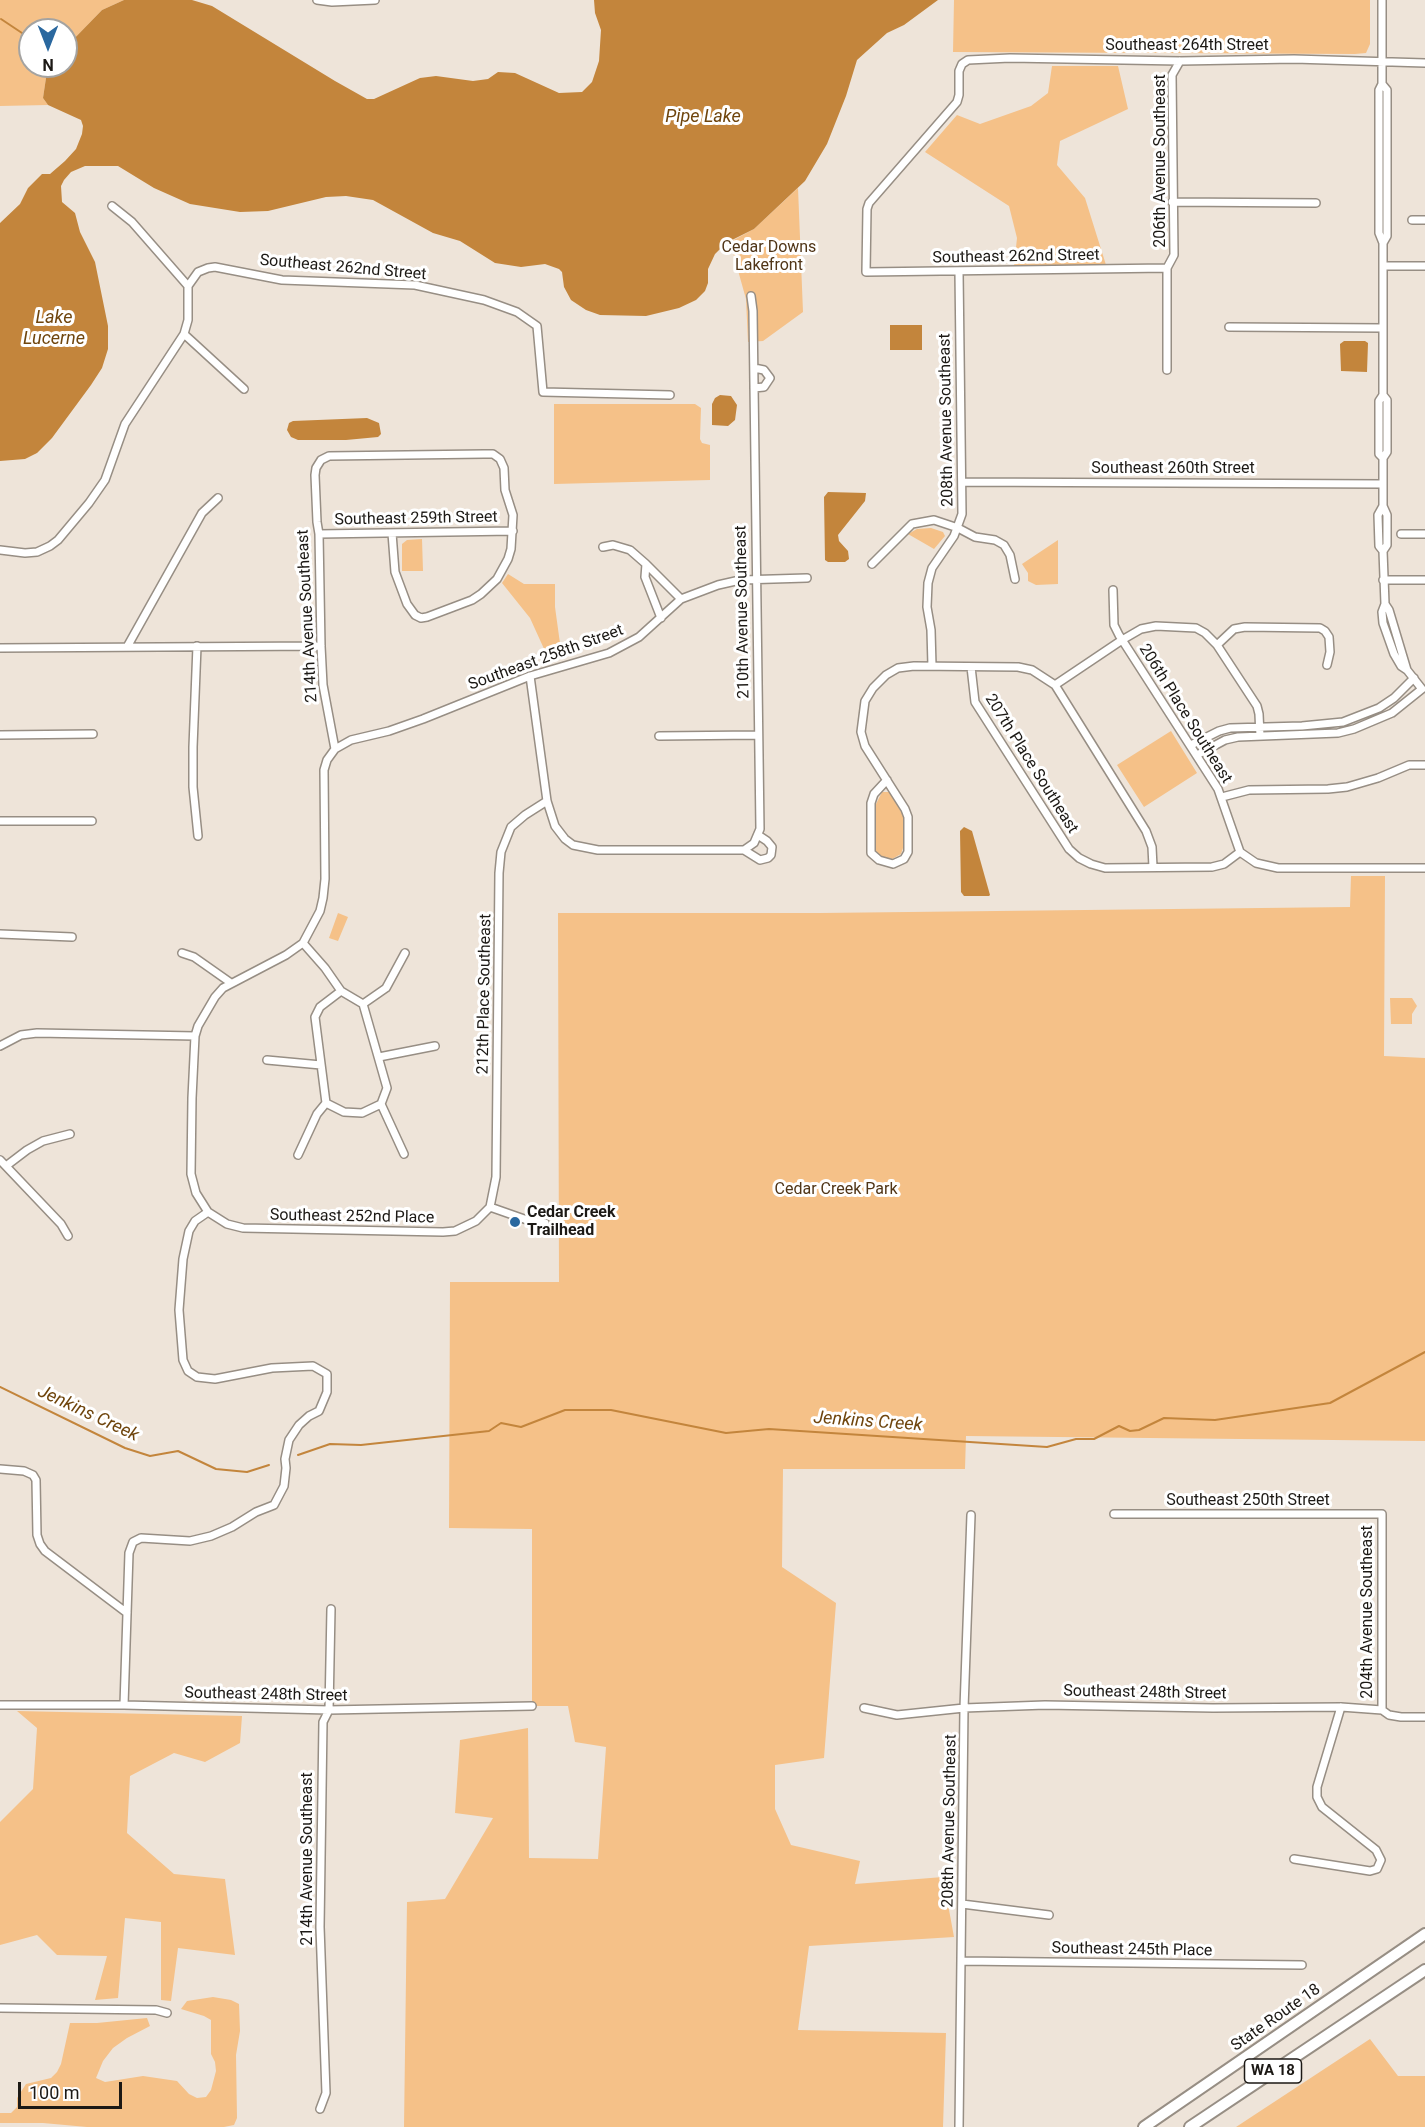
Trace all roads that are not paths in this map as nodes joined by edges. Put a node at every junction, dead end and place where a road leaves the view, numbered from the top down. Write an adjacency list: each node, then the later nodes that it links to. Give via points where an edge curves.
1 (317, 0): 2 (street)
2 (375, 0)
3 (1382, 0): 5 (street)
4 (1180, 61): 5 (street, Southeast 264th Street); 7 (street, 206th Avenue Southeast, via 1172,75); 15 (street, Southeast 264th Street, via 974,59 962,64 957,102 869,203)
5 (1382, 62): 6 (street, Southeast 264th Street); 12 (street, via 1379,233)
6 (1425, 63)
7 (1172, 202): 8 (street); 14 (street, 206th Avenue Southeast, via 1174,255)
8 (1316, 203)
9 (112, 206): 17 (street, via 132,222)
10 (1412, 220): 11 (street)
11 (1425, 220)
12 (1383, 267): 13 (street); 20 (street)
13 (1425, 267)
14 (1167, 268): 16 (street, Southeast 262nd Street); 23 (street, 206th Avenue Southeast)
15 (866, 272): 16 (street, Southeast 262nd Street)
16 (959, 272): 27 (street, 208th Avenue Southeast)
17 (188, 286): 21 (street); 26 (street, Southeast 262nd Street, via 198,272 208,267 282,280 415,285 484,300 517,312 537,326 543,392)
18 (751, 297): 22 (street, 210th Avenue Southeast)
19 (1229, 327): 20 (street)
20 (1383, 328): 28 (street, via 1383,395 1379,401)
21 (184, 334): 25 (street); 37 (street, via 125,424 105,480 77,519 44,549 25,553)
22 (754, 368): 24 (street, 210th Avenue Southeast); 24 (street, via 764,370 770,378 764,387)
23 (1167, 370)
24 (754, 388): 41 (street, 210th Avenue Southeast)
25 (244, 389)
26 (670, 395)
27 (962, 482): 28 (street, Southeast 260th Street); 30 (street, 208th Avenue Southeast)
28 (1383, 484): 43 (street, via 1387,515)
29 (218, 498): 51 (street, via 202,513)
30 (958, 528): 39 (street, via 934,520 912,524); 42 (street, via 1004,545); 55 (street, 208th Avenue Southeast, via 932,568 928,583)
31 (513, 531): 32 (street, Southeast 259th Street); 32 (street, via 508,559 490,586 472,600 422,618 407,604 395,572); 33 (street, 214th Avenue Southeast, via 504,468 493,454 329,456 321,460 315,475)
32 (392, 533): 33 (street, Southeast 259th Street)
33 (319, 534): 49 (street, 214th Avenue Southeast)
34 (1401, 534): 35 (street)
35 (1425, 534)
36 (603, 547): 38 (street, via 613,545 630,550)
37 (0, 550)
38 (646, 564): 46 (street); 47 (street, via 645,577)
39 (872, 564)
40 (807, 578): 41 (street)
41 (755, 579): 46 (street, Southeast 258th Street, via 718,585); 64 (street, 210th Avenue Southeast)
42 (1015, 579)
43 (1383, 580): 44 (street); 58 (street, via 1385,604 1407,670)
44 (1425, 580)
45 (1113, 590): 48 (street, 206th Place Southeast, via 1114,625)
46 (681, 599): 47 (street, Southeast 258th Street)
47 (661, 618): 57 (street, Southeast 258th Street, via 630,644)
48 (1122, 640): 50 (street, via 1148,627 1189,626 1205,633); 59 (street); 67 (street, 206th Place Southeast)
49 (321, 645): 52 (street); 68 (street, 214th Avenue Southeast, via 325,699)
50 (1217, 645): 54 (street, via 1234,629 1245,627 1320,628 1329,637); 61 (street, via 1257,706)
51 (127, 646): 52 (street); 53 (street)
52 (197, 646): 77 (street, via 193,787)
53 (0, 648)
54 (1327, 665)
55 (932, 666): 56 (street); 71 (street, via 898,668 873,687 866,701 861,732 865,746)
56 (970, 667): 59 (street, via 1018,667 1032,670); 80 (street, 207th Place Southeast, via 975,702 1069,849 1078,858 1105,868)
57 (530, 676): 68 (street, Southeast 258th Street); 73 (street)
58 (1414, 678): 60 (street); 61 (street, via 1379,708 1343,722)
59 (1055, 685): 80 (street, via 1146,831)
60 (1424, 691): 66 (street, via 1392,713 1354,729 1322,735)
61 (1260, 727): 66 (street); 67 (street, via 1219,731)
62 (93, 734): 63 (street)
63 (0, 735)
64 (758, 735): 65 (street); 76 (street, 210th Avenue Southeast)
65 (659, 736)
66 (1260, 736): 69 (street, via 1225,740)
67 (1191, 745): 69 (street, 206th Place Southeast)
68 (335, 749): 84 (street, via 324,770 323,898)
69 (1197, 755): 72 (street, 206th Place Southeast)
70 (1422, 764): 72 (street, via 1408,765 1347,787 1249,790)
71 (887, 780): 71 (street, via 908,817 908,852 904,859 892,864 872,853 871,803)
72 (1222, 797): 79 (street, 206th Place Southeast)
73 (547, 801): 78 (street, via 559,833 581,848); 103 (street, 212th Place Southeast, via 511,827 501,852 496,1177)
74 (0, 821): 75 (street)
75 (92, 821)
76 (758, 835): 78 (street, 210th Avenue Southeast); 78 (street, via 770,843 771,855 760,860)
77 (198, 836)
78 (744, 850)
79 (1240, 852): 80 (street, via 1224,864 1212,867); 81 (street, via 1256,863 1278,868)
80 (1153, 867)
81 (1425, 868)
82 (0, 934): 83 (street)
83 (72, 937)
84 (303, 943): 87 (street); 88 (street)
85 (182, 953): 87 (street)
86 (405, 953): 89 (street, via 386,988)
87 (231, 983): 90 (street, via 215,997)
88 (341, 991): 89 (street); 95 (street, via 315,1017)
89 (363, 1004): 93 (street)
90 (195, 1036): 91 (street, via 37,1034 21,1035); 104 (street, via 191,1174 196,1193)
91 (0, 1046)
92 (435, 1046): 93 (street)
93 (379, 1058): 97 (street, via 387,1088)
94 (267, 1060): 95 (street)
95 (321, 1065): 96 (street)
96 (326, 1103): 97 (street, via 353,1113); 100 (street)
97 (381, 1104): 99 (street)
98 (70, 1134): 102 (street, via 42,1142)
99 (404, 1154)
100 (298, 1155)
101 (0, 1160): 102 (street)
102 (6, 1166): 106 (street)
103 (490, 1207): 104 (street, Southeast 252nd Place, via 476,1221 455,1231 442,1232 243,1228); 105 (street)
104 (208, 1212): 112 (street, via 195,1221 185,1246 179,1310 183,1360 188,1371 197,1377 215,1379 272,1368 313,1366 327,1374 327,1392 319,1411 299,1425 289,1440 284,1486 274,1505 212,1536 190,1541 141,1538 134,1542 129,1553)
105 (545, 1223)
106 (68, 1236)
107 (0, 1469): 112 (street, via 24,1471 36,1480 37,1535 45,1551)
108 (1114, 1514): 109 (street, Southeast 250th Street)
109 (1382, 1514): 120 (street, 204th Avenue Southeast)
110 (971, 1515): 118 (street, 208th Avenue Southeast)
111 (331, 1609): 119 (street, 214th Avenue Southeast)
112 (127, 1612): 114 (street)
113 (0, 1705): 114 (street, Southeast 248th Street)
114 (124, 1705): 119 (street, Southeast 248th Street)
115 (532, 1706): 119 (street, Southeast 248th Street)
116 (1341, 1707): 118 (street, Southeast 248th Street); 120 (street, Southeast 248th Street); 122 (street, via 1317,1797 1322,1807 1376,1850 1381,1860 1377,1869 1370,1871)
117 (864, 1708): 118 (street, Southeast 248th Street, via 897,1715)
118 (964, 1708): 123 (street, 208th Avenue Southeast)
119 (329, 1710): 131 (street, 214th Avenue Southeast, via 323,1722 320,1927 326,2093)
120 (1382, 1710): 121 (street, Southeast 248th Street, via 1389,1715)
121 (1425, 1717)
122 (1294, 1859)
123 (962, 1904): 124 (street); 126 (street, 208th Avenue Southeast)
124 (1049, 1916)
125 (1425, 1934): 133 (highway, State Route 18 / WA 18)
126 (961, 1961): 127 (street, Southeast 245th Place); 132 (street, 208th Avenue Southeast)
127 (1302, 1965)
128 (1425, 1970): 134 (highway, WA 18)
129 (0, 2008): 130 (street)
130 (167, 2013)
131 (320, 2109)
132 (959, 2127)
133 (1144, 2127)
134 (1190, 2127)

